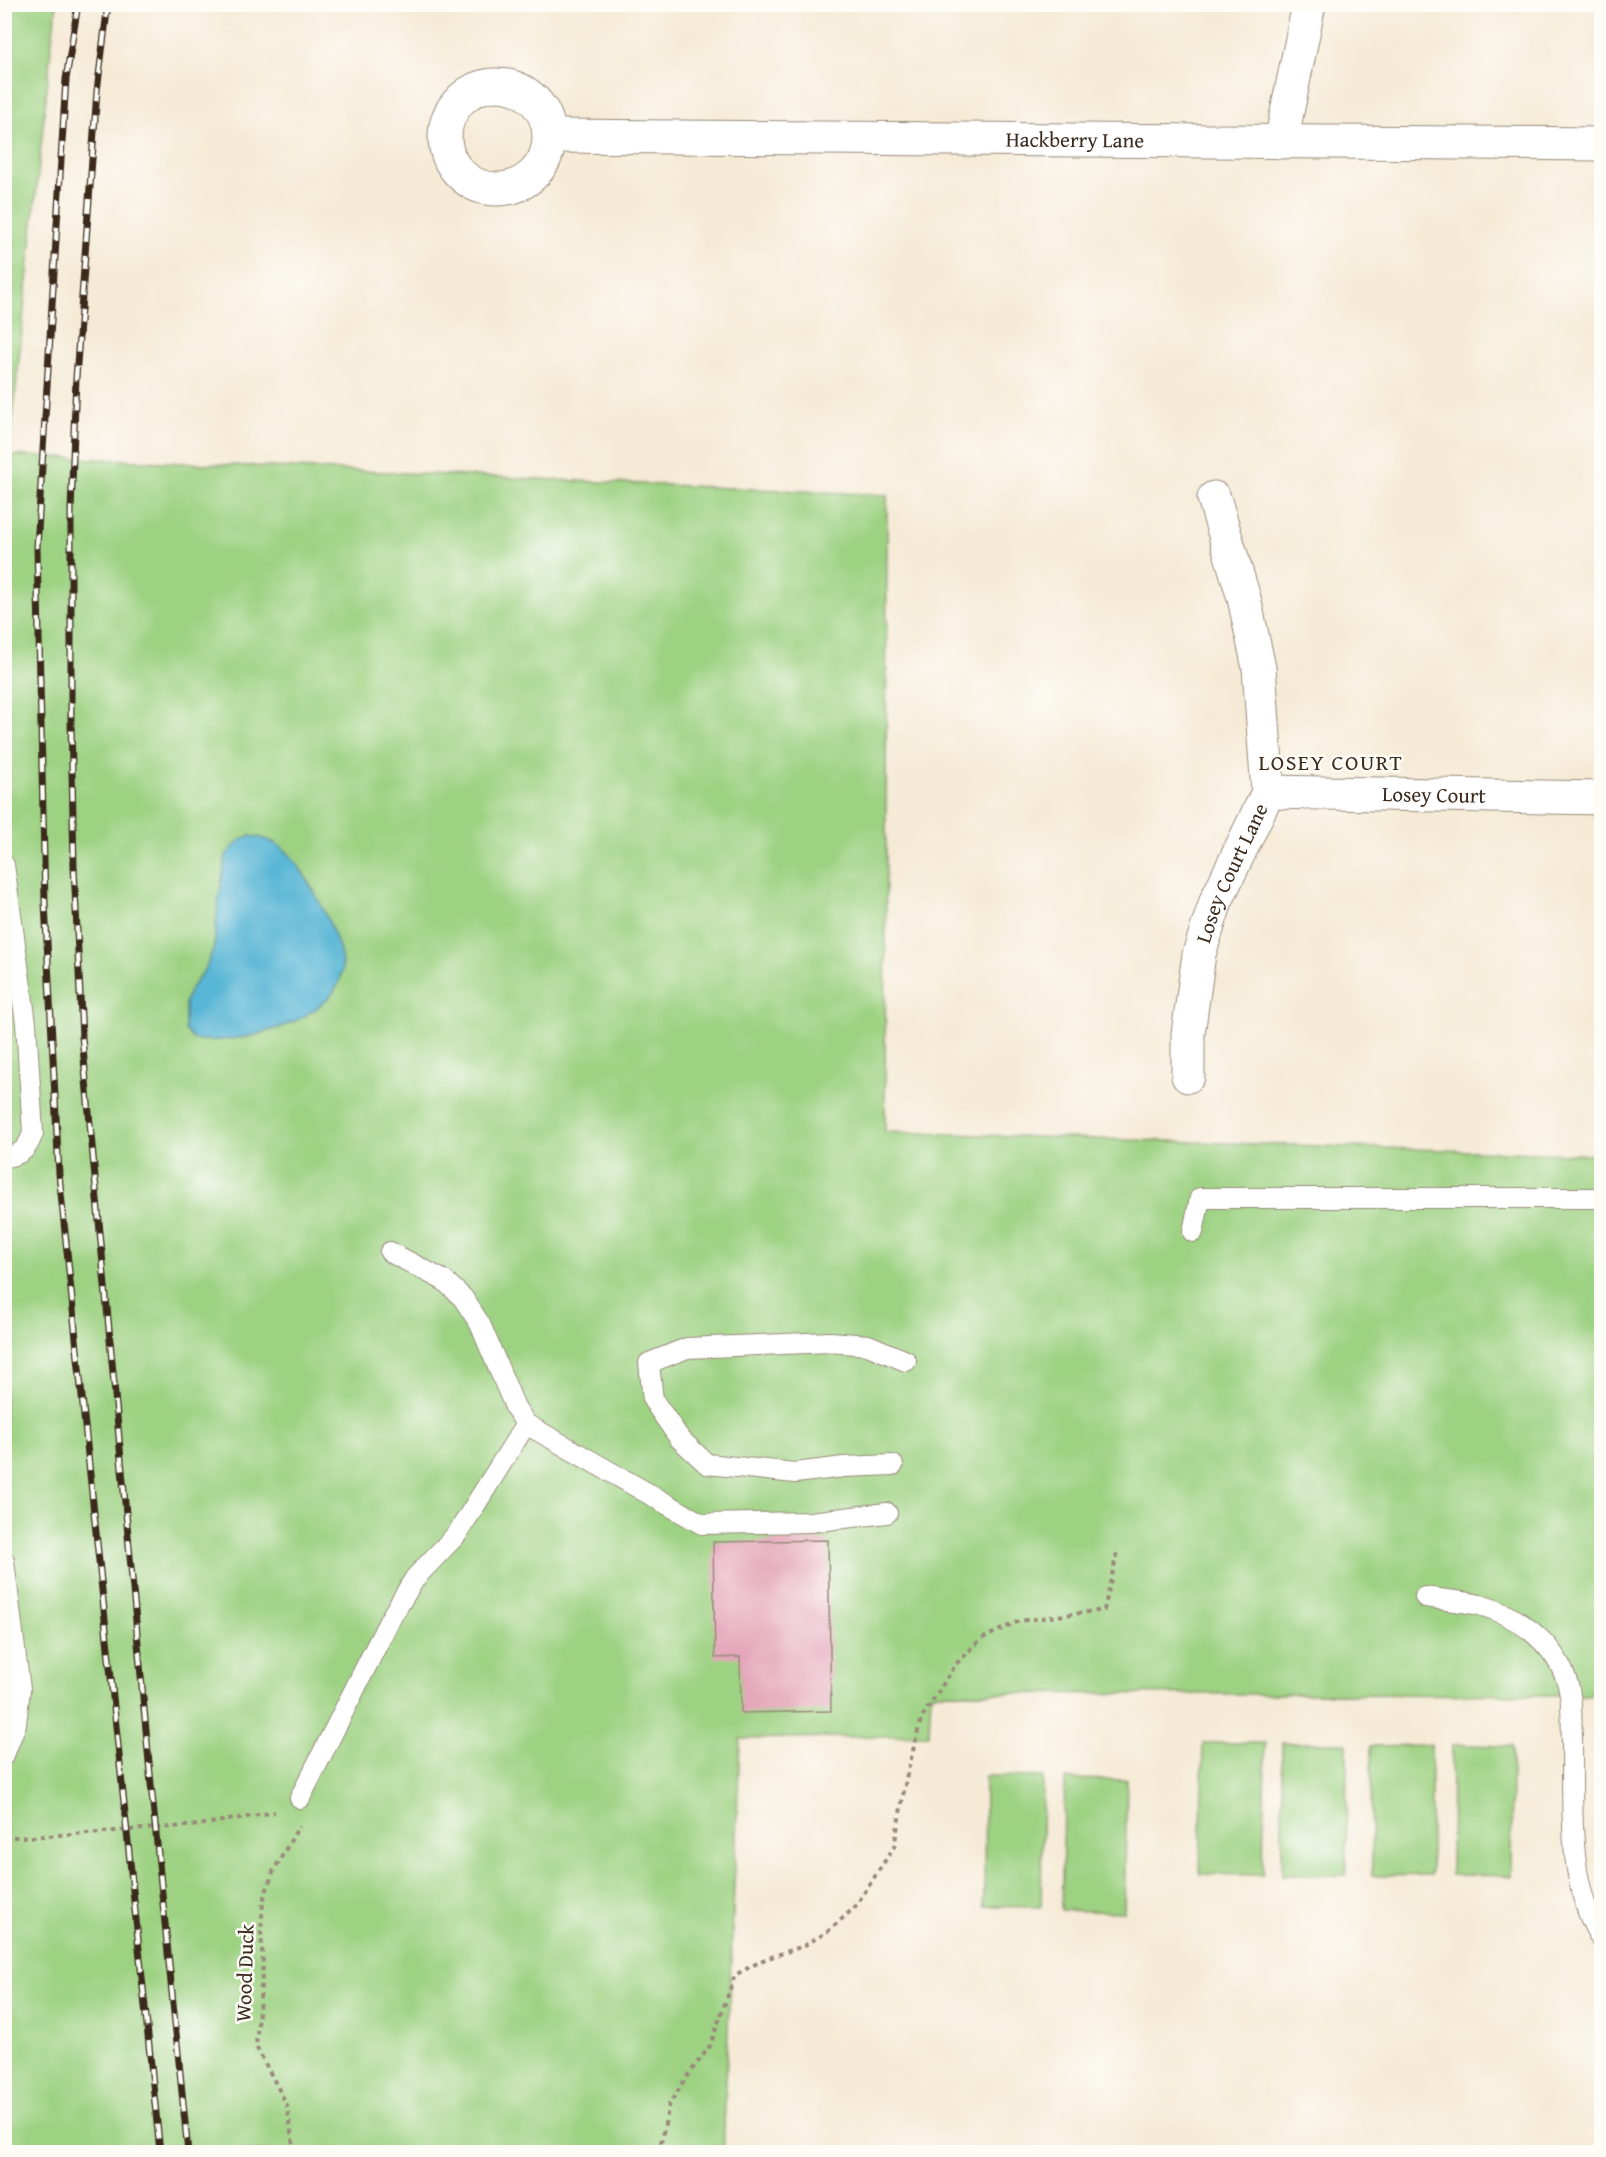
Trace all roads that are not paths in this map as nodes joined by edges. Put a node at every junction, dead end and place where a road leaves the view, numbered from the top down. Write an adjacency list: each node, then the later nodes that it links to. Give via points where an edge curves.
1 (1309, 4): 3 (street)
2 (550, 136): 3 (street, Hackberry Lane)
3 (1281, 142): 4 (street, Hackberry Lane)
4 (1602, 144)
5 (1214, 498): 6 (street, Losey Court Lane, via 1244,598 1259,669)
6 (1268, 792): 7 (street, Losey Court); 9 (street, Losey Court Lane, via 1216,901 1199,954 1188,1034)
7 (1602, 798)
8 (4, 865): 10 (lane, via 26,1023 33,1133 28,1146 15,1156)
9 (1188, 1076)
10 (4, 1157)
11 (1602, 1198): 12 (lane, via 1200,1198)
12 (1193, 1232)
13 (390, 1252): 15 (lane, via 445,1281 463,1298 480,1324)
14 (906, 1361): 16 (lane, via 868,1345 830,1342 687,1348 649,1363 653,1400 680,1439 707,1464 795,1473)
15 (526, 1424): 17 (lane, via 702,1524 810,1522); 22 (lane, via 458,1534 415,1578 390,1619)
16 (893, 1465)
17 (887, 1513)
18 (4, 1561): 20 (lane)
19 (1425, 1597): 23 (lane, via 1480,1605 1520,1623 1548,1647 1566,1677 1571,1711 1575,1864 1582,1893)
20 (12, 1692): 21 (lane, via 16,1724)
21 (4, 1755)
22 (300, 1798)
23 (1602, 1940)

